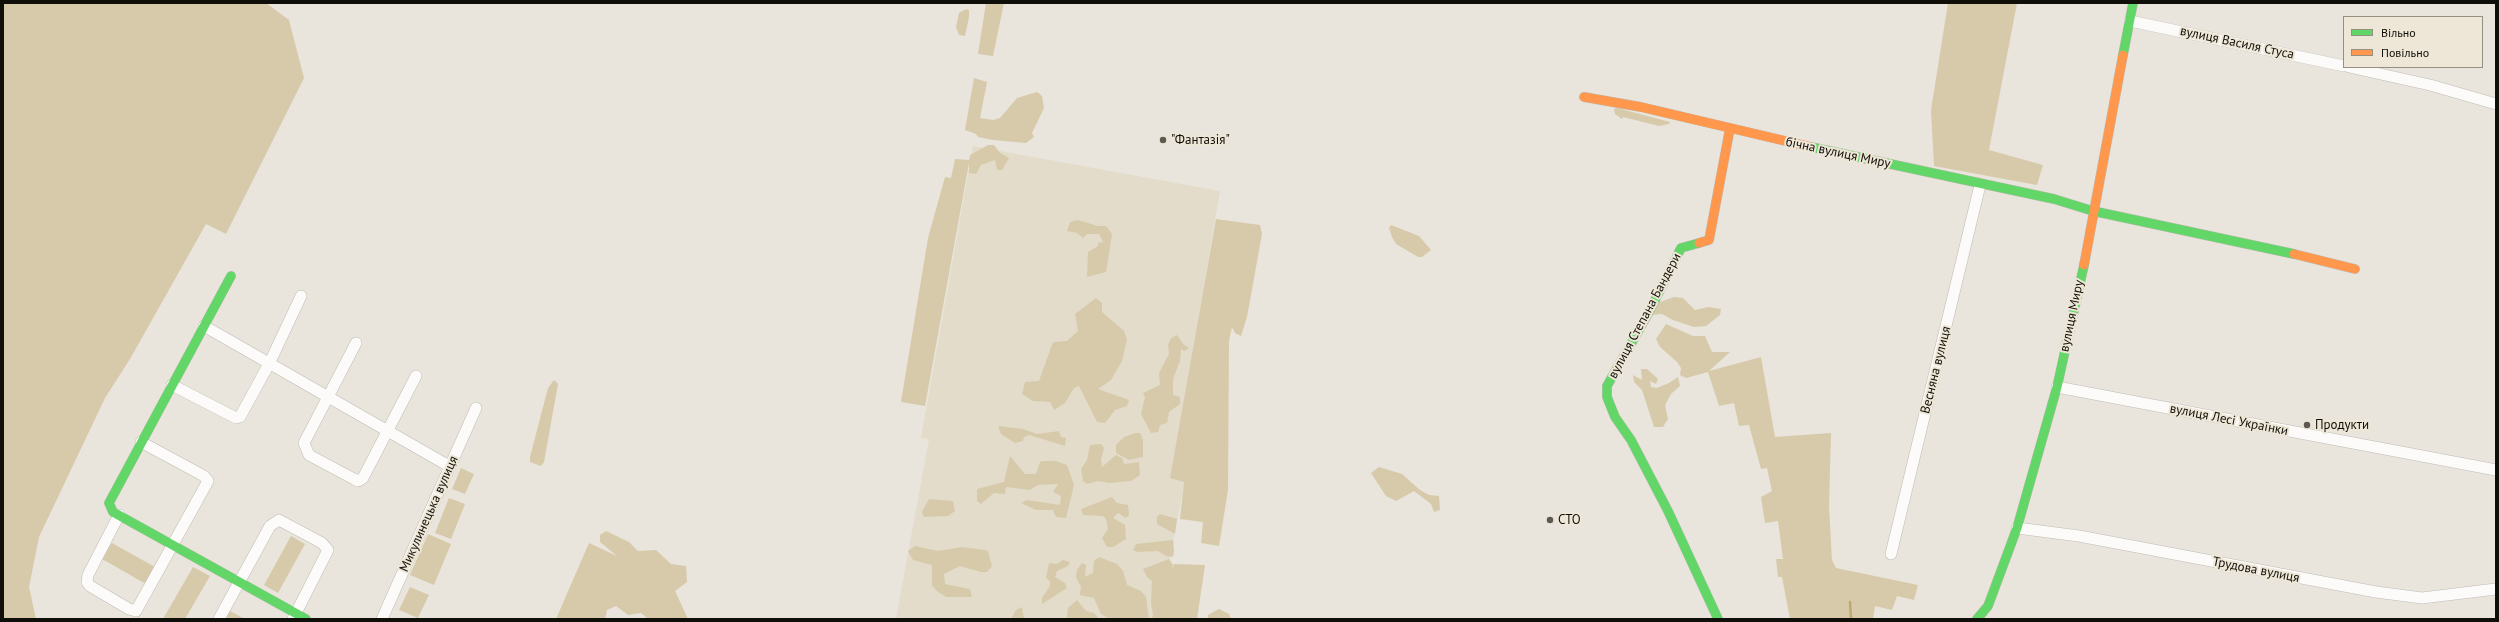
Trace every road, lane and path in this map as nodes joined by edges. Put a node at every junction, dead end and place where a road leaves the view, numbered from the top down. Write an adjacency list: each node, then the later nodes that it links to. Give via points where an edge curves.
1 (2133, 3): 2 (street, вулиця Миру)
2 (2130, 21): 3 (street, вулиця Василя Стуса); 9 (street, вулиця Миру)
3 (2343, 66)
4 (2353, 68): 6 (street, via 2430,85)
5 (1584, 97): 7 (street, бічна вулиця Миру, via 1641,107)
6 (2496, 104)
7 (1730, 128): 8 (street, бічна вулиця Миру); 35 (street, вулиця Степана Бандери, via 1709,240 1681,248 1649,312 1607,386 1607,397 1615,417 1632,440)
8 (1980, 185): 9 (street, бічна вулиця Миру, via 2054,199); 28 (street, Весняна вулиця)
9 (2093, 211): 10 (street, бічна вулиця Миру, via 2230,239); 18 (street, вулиця Миру)
10 (2355, 269)
11 (231, 276): 13 (street)
12 (302, 296): 15 (street)
13 (204, 326): 15 (street); 17 (street)
14 (356, 343): 19 (street)
15 (270, 362): 17 (street, via 238,418); 19 (street)
16 (416, 376): 21 (street)
17 (172, 385): 22 (street)
18 (2057, 387): 24 (street, вулиця Лесі Українки); 26 (street, вулиця Миру)
19 (328, 396): 21 (street); 21 (street, via 305,438 304,443 309,455 354,479 361,480)
20 (476, 408): 23 (street, Микулинецька вулиця)
21 (388, 431): 23 (street)
22 (141, 442): 25 (street, via 111,498 110,508); 27 (street, via 204,476 208,481)
23 (449, 466): 34 (street, Микулинецька вулиця)
24 (2496, 470)
25 (119, 515): 27 (street); 27 (street, via 88,575 87,582 129,609 136,611)
26 (2017, 528): 30 (street, Трудова вулиця, via 2079,536 2376,592 2422,598); 36 (street, вулиця Миру, via 1988,606)
27 (174, 545): 29 (street)
28 (1891, 554)
29 (239, 582): 31 (street); 31 (street, via 274,521 283,521 326,545 327,554); 32 (street)
30 (2496, 589)
31 (294, 616): 33 (street)
32 (219, 619)
33 (306, 619)
34 (382, 619)
35 (1718, 619)
36 (1977, 619)

